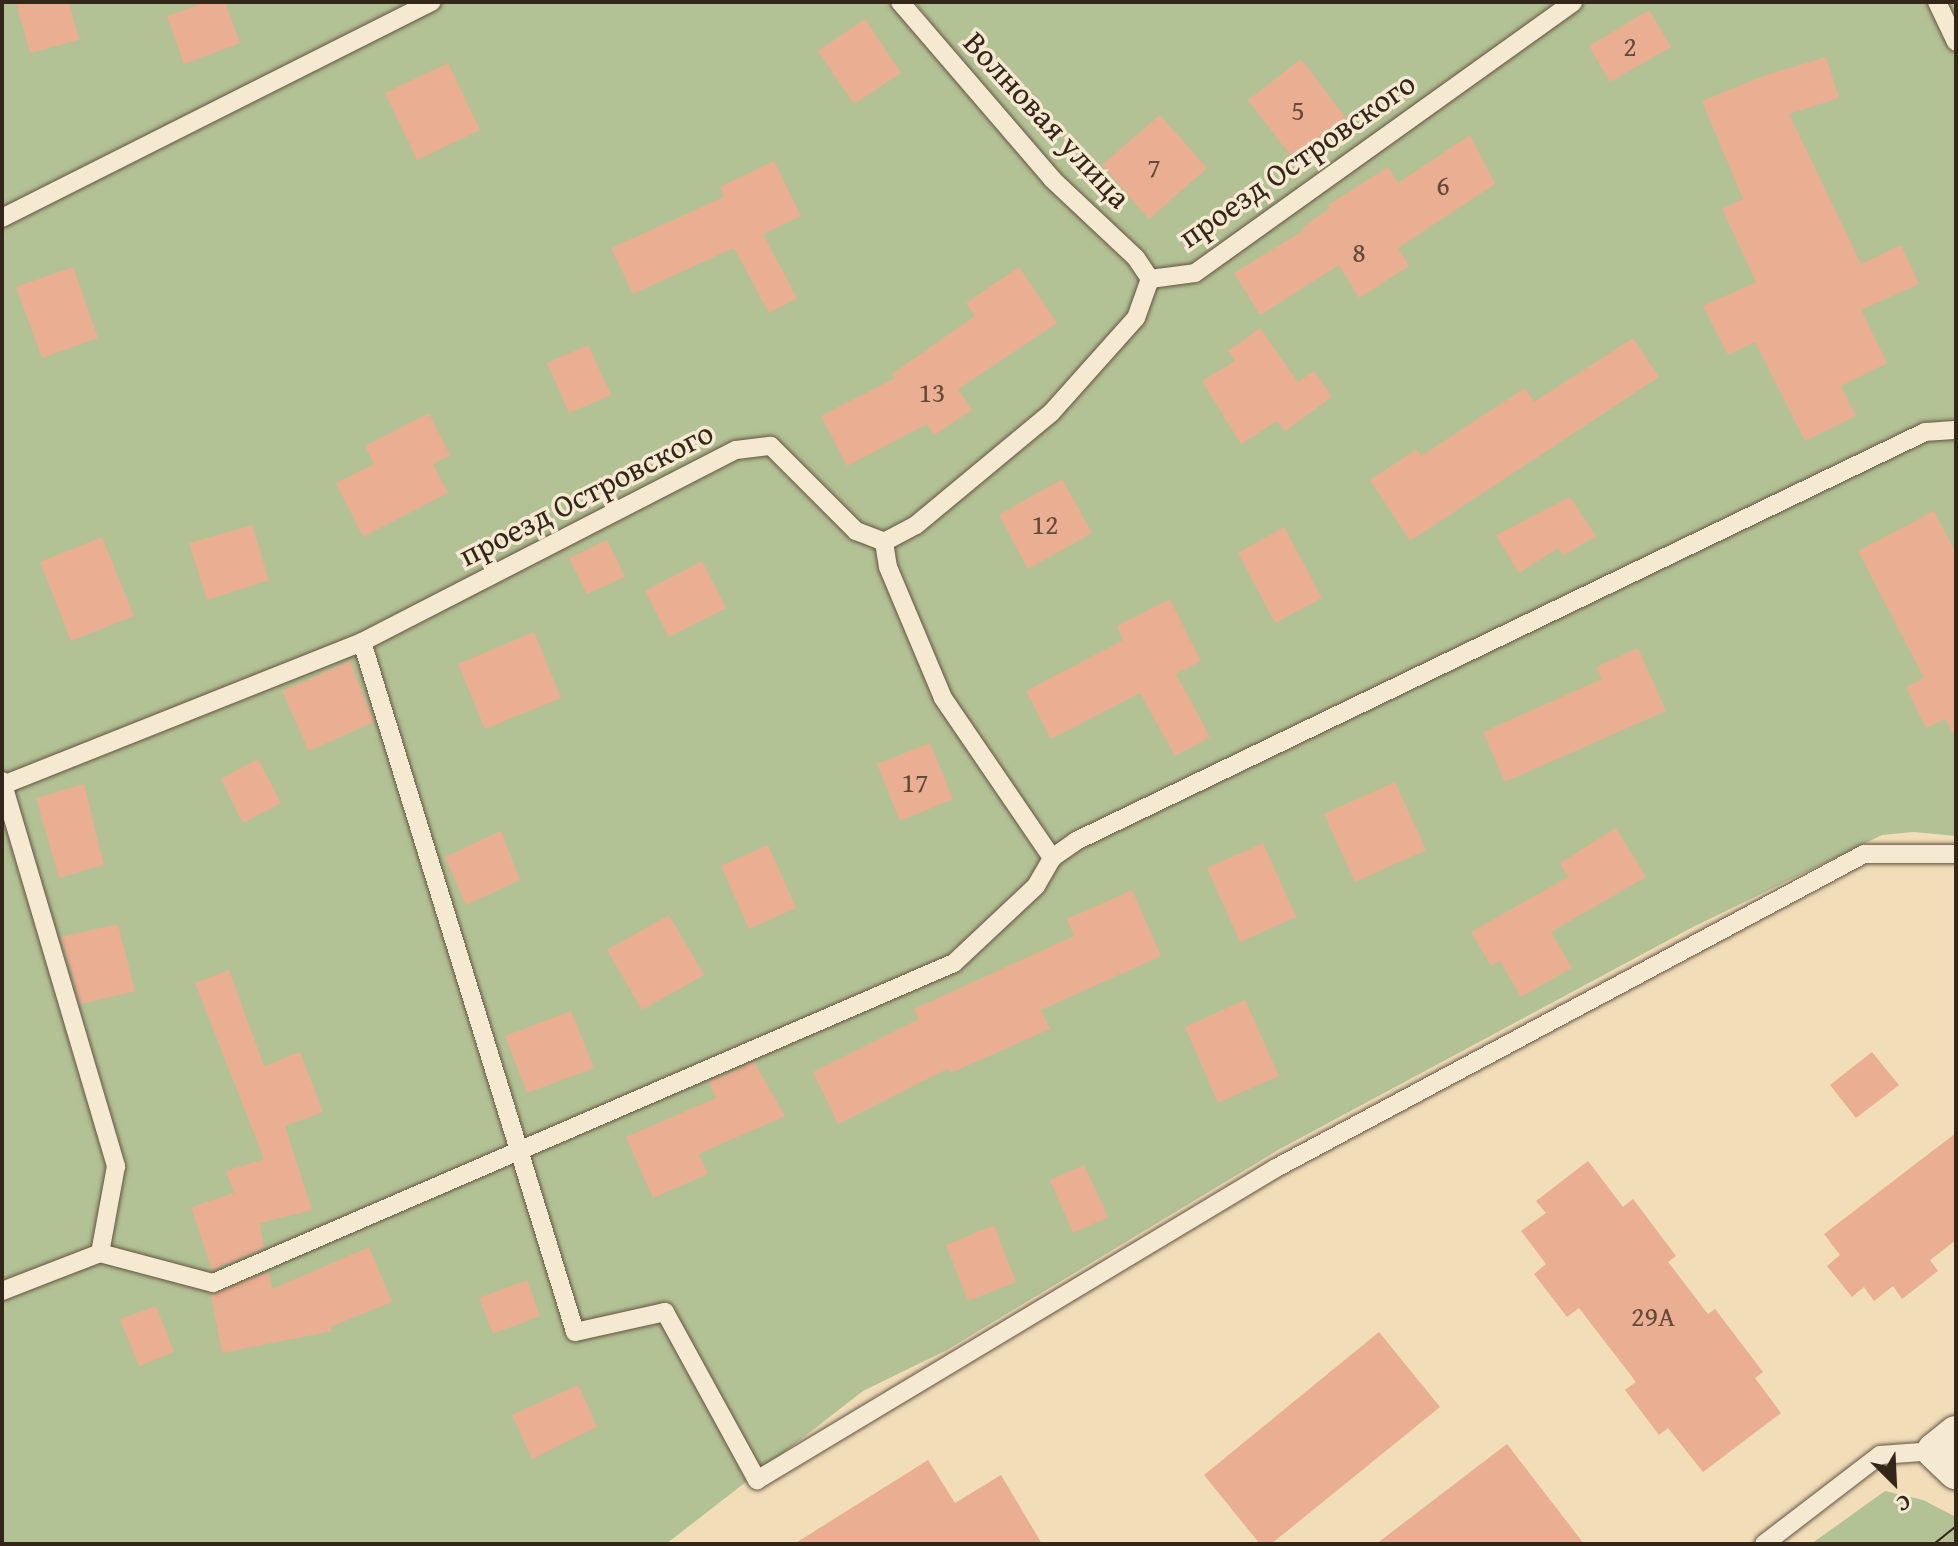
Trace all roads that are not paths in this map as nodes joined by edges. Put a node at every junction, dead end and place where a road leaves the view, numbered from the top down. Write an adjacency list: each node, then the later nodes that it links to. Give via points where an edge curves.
1 (432, 2): 6 (lane)
2 (900, 2): 7 (lane, Волновая улица, via 1052,179 1136,258)
3 (1573, 2): 7 (lane, проезд Островского, via 1195,273)
4 (1937, 2): 5 (lane)
5 (1956, 42)
6 (2, 218)
7 (1150, 279): 9 (lane, via 1136,318 1051,413 916,525)
8 (1956, 430): 13 (lane, via 1925,432 1090,834)
9 (884, 542): 10 (lane, проезд Островского, via 856,531 771,446 736,450); 13 (lane, via 888,567 943,698)
10 (362, 642): 11 (lane, проезд Островского); 14 (lane)
11 (3, 783): 15 (lane, via 116,1166)
12 (1956, 854): 14 (lane, via 1864,854 1836,868 1276,1168 757,1480 665,1312 575,1332)
13 (1052, 858): 14 (lane, via 1036,886 954,963)
14 (518, 1152): 15 (lane, via 213,1283)
15 (100, 1253): 16 (lane)
16 (2, 1291)
17 (1949, 1452): 18 (lane, via 1880,1455)
18 (1764, 1544)

